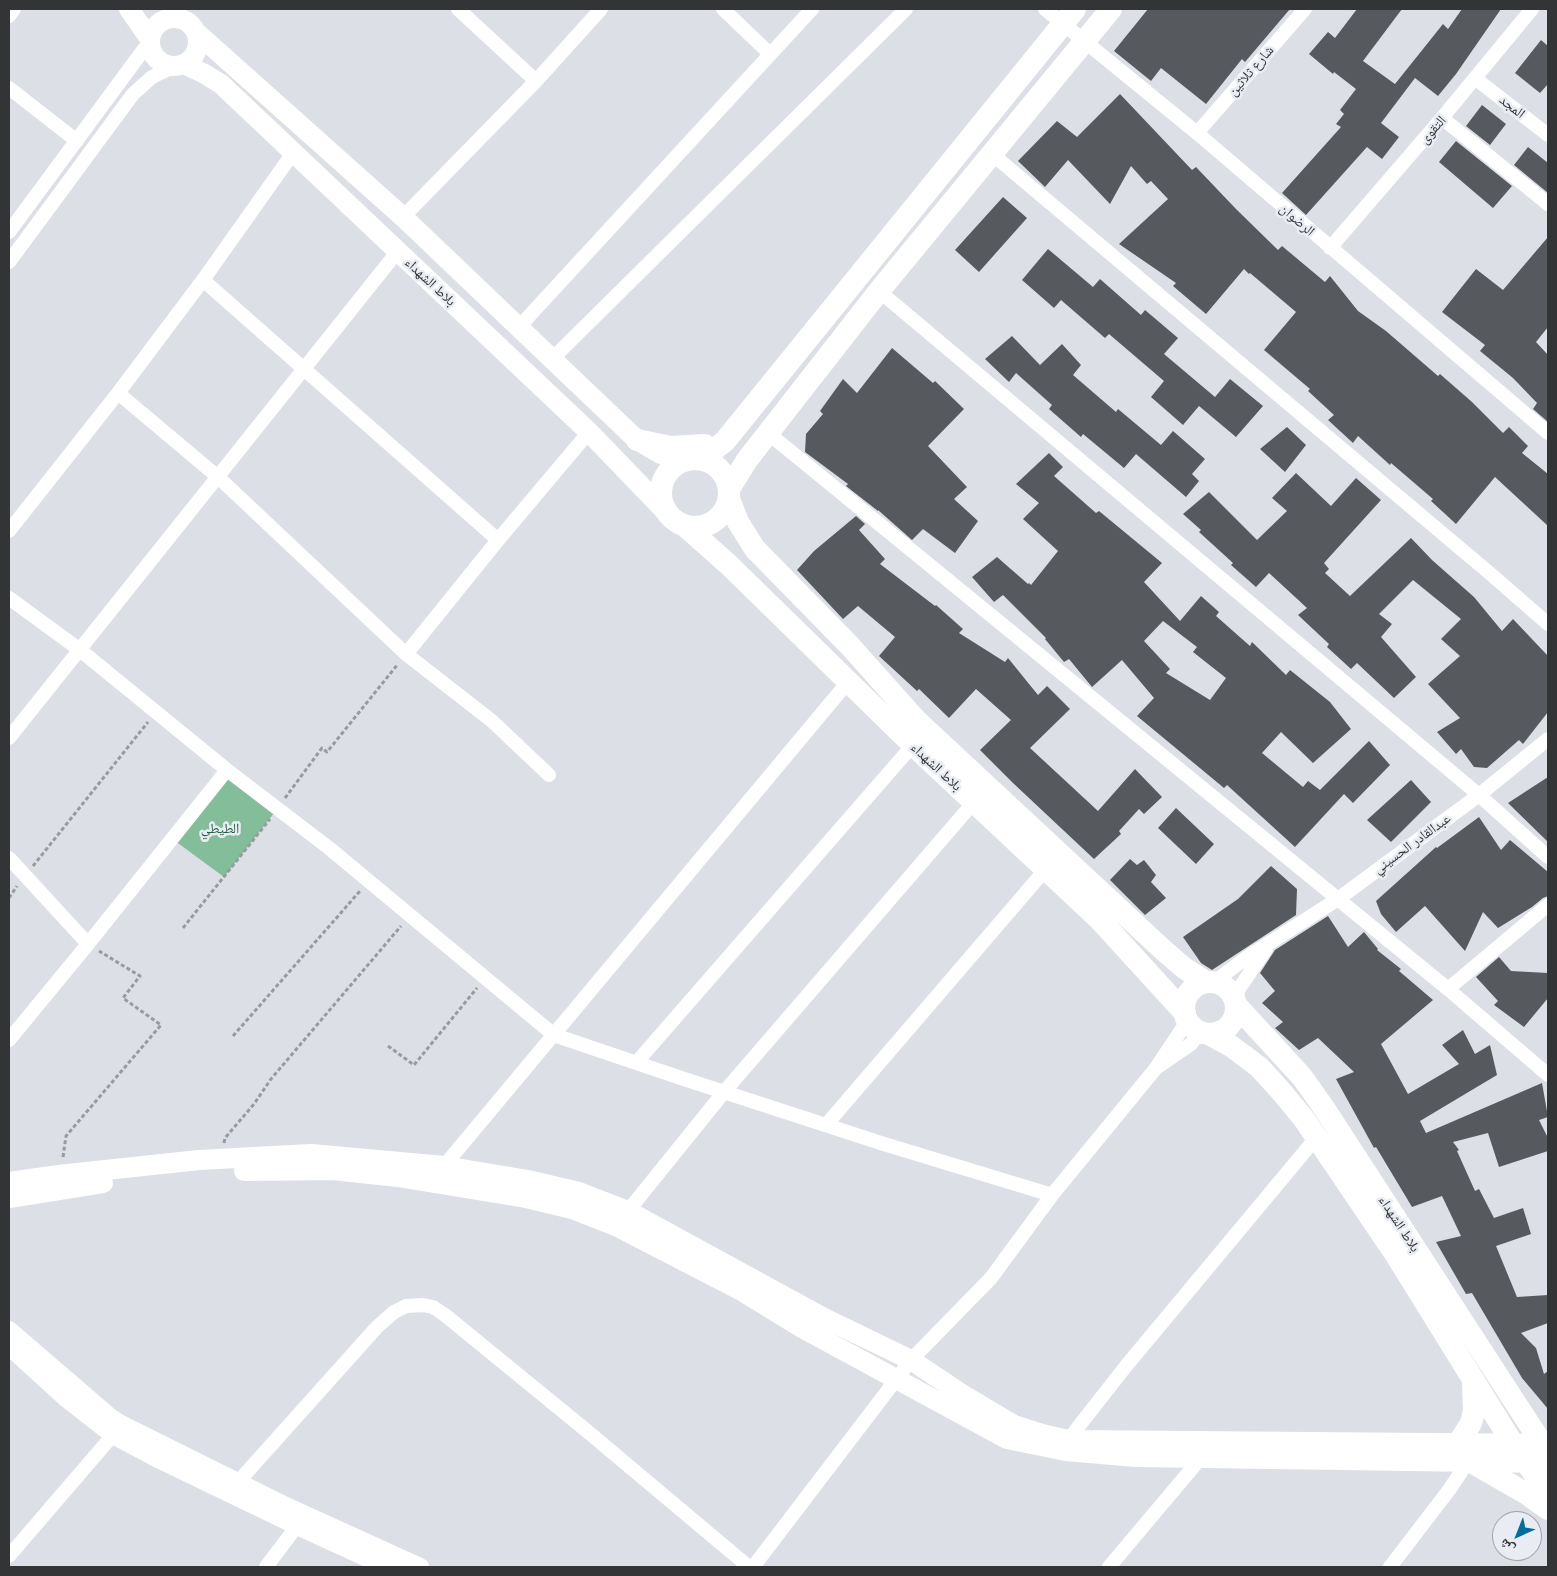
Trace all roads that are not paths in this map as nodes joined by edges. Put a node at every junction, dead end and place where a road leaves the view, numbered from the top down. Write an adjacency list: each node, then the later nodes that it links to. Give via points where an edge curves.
1 (14, 9): 13 (street)
2 (129, 9): 16 (main road)
3 (458, 9): 22 (street)
4 (601, 9): 22 (street)
5 (723, 9): 18 (street)
6 (812, 9): 18 (street)
7 (906, 9): 40 (street)
8 (1045, 9): 14 (street, الرضوان)
9 (1111, 9): 17 (main road)
10 (1305, 9): 26 (street, شارع ثلاثين)
11 (1532, 9): 21 (street, التقوى)
12 (168, 13): 15 (main road, via 187,22); 16 (main road, via 166,19 155,26)
13 (9, 16)
14 (1068, 17): 17 (street, الرضوان); 47 (main road)
15 (197, 33): 19 (main road, via 197,48 189,61); 32 (main road, بلاط الشهداء)
16 (150, 40): 19 (main road, via 157,59 169,65); 20 (street)
17 (1084, 42): 26 (street, الرضوان); 30 (main road)
18 (770, 53): 39 (street)
19 (179, 65): 23 (street); 29 (main road, بلاط الشهداء, via 203,72 221,84)
20 (125, 75): 23 (street, via 137,78); 28 (street)
21 (1476, 79): 25 (street, التقوى); 27 (street, المجد)
22 (536, 81): 32 (street)
23 (141, 85): 36 (street)
24 (9, 88): 28 (street)
25 (1442, 118): 31 (street); 34 (street, التقوى)
26 (1197, 133): 34 (street, الرضوان)
27 (1548, 135)
28 (77, 140): 33 (street)
29 (293, 153): 35 (main road, بلاط الشهداء); 37 (street)
30 (992, 154): 38 (main road); 58 (street)
31 (1548, 204)
32 (403, 217): 39 (main road, بلاط الشهداء)
33 (9, 232)
34 (1330, 248): 45 (street, الرضوان)
35 (398, 252): 41 (street); 43 (main road, بلاط الشهداء)
36 (9, 262)
37 (203, 280): 41 (street); 42 (street)
38 (879, 290): 44 (main road); 67 (street)
39 (519, 327): 40 (main road, بلاط الشهداء)
40 (552, 359): 46 (main road, بلاط الشهداء)
41 (304, 368): 50 (street); 55 (street)
42 (118, 393): 50 (street); 53 (street)
43 (589, 432): 52 (main road, بلاط الشهداء); 55 (street)
44 (768, 433): 49 (main road); 72 (street)
45 (1548, 433)
46 (637, 440): 47 (main road, via 689,447); 48 (main road, بلاط الشهداء, via 661,454)
47 (725, 441): 48 (main road); 49 (main road, via 731,452)
48 (694, 459): 51 (main road, via 717,466 723,473); 52 (main road, via 670,469 661,486 663,506)
49 (747, 460): 51 (main road)
50 (218, 477): 59 (street); 60 (street)
51 (729, 494): 52 (main road, via 726,508 712,522 694,527); 54 (main road, بلاط الشهداء, via 732,511)
52 (676, 520): 56 (main road, بلاط الشهداء)
53 (9, 531)
54 (744, 533): 56 (main road, via 724,541); 76 (main road, بلاط الشهداء, via 755,549 916,720 1161,948 1184,968)
55 (498, 540): 60 (street)
56 (715, 552): 61 (main road, بلاط الشهداء)
57 (9, 598): 59 (street)
58 (1548, 624)
59 (80, 650): 62 (street); 65 (street)
60 (406, 654): 66 (street, via 492,722)
61 (848, 682): 64 (main road, بلاط الشهداء); 80 (street)
62 (9, 738)
63 (1548, 739): 67 (street, عبدالقادر الحسيني)
64 (913, 745): 68 (main road, بلاط الشهداء); 82 (street)
65 (227, 770): 75 (street); 80 (street, via 369,881)
66 (549, 775)
67 (1479, 795): 69 (street); 72 (street, عبدالقادر الحسيني)
68 (974, 802): 71 (main road, بلاط الشهداء); 84 (street)
69 (1548, 857)
70 (9, 858): 75 (street)
71 (1046, 869): 79 (main road, بلاط الشهداء, via 1100,920); 85 (street)
72 (1338, 899): 74 (street, عبدالقادر الحسيني); 77 (street)
73 (1548, 905): 77 (street)
74 (1270, 943): 76 (street, عبدالقادر الحسيني); 78 (street, عبدالقادر الحسيني)
75 (88, 944): 81 (street)
76 (1210, 982): 78 (main road, via 1222,984); 79 (main road, via 1191,990 1184,1004)
77 (1448, 989): 83 (street)
78 (1235, 1000): 79 (main road, via 1236,1014 1226,1029 1218,1033); 95 (main road, بلاط الشهداء, via 1302,1077 1324,1108)
79 (1195, 1025): 86 (main road, بلاط الشهداء, via 1259,1067 1304,1119); 89 (street)
80 (554, 1034): 82 (street); 87 (street)
81 (9, 1040)
82 (636, 1063): 84 (street)
83 (1548, 1075)
84 (724, 1092): 85 (street); 91 (street)
85 (826, 1126): 89 (street)
86 (1316, 1138): 95 (main road, بلاط الشهداء, via 1396,1255); 98 (street)
87 (444, 1166): 88 (main road, via 311,1154 221,1158); 91 (main road, via 560,1186)
88 (9, 1182)
89 (1052, 1195): 94 (street, via 991,1278)
90 (9, 1198): 96 (main road, via 134,1179 258,1170 333,1170 526,1198 572,1209 618,1227 740,1290)
91 (628, 1212): 94 (main road, via 824,1318)
92 (9, 1330): 103 (street, via 110,1417)
93 (9, 1346): 97 (street, via 67,1399)
94 (911, 1360): 96 (street); 98 (main road, via 1014,1425)
95 (1481, 1370): 99 (main road); 100 (main road, بلاط الشهداء); 101 (main road)
96 (898, 1380): 102 (main road, via 1007,1439 1066,1451); 112 (street)
97 (113, 1435): 106 (street); 107 (street)
98 (1068, 1440): 101 (main road)
99 (1513, 1444): 100 (main road); 101 (main road)
100 (1544, 1449): 101 (main road); 104 (main road)
101 (1466, 1457): 102 (main road); 105 (main road); 114 (street, via 1449,1490)
102 (1200, 1459): 113 (street)
103 (238, 1482): 110 (street); 111 (street, via 377,1327 406,1306 423,1305 445,1315)
104 (1548, 1493)
105 (1548, 1509)
106 (297, 1526): 108 (street); 109 (street)
107 (9, 1556)
108 (266, 1567)
109 (387, 1567)
110 (420, 1567)
111 (749, 1567)
112 (753, 1567)
113 (1109, 1567)
114 (1390, 1567)

